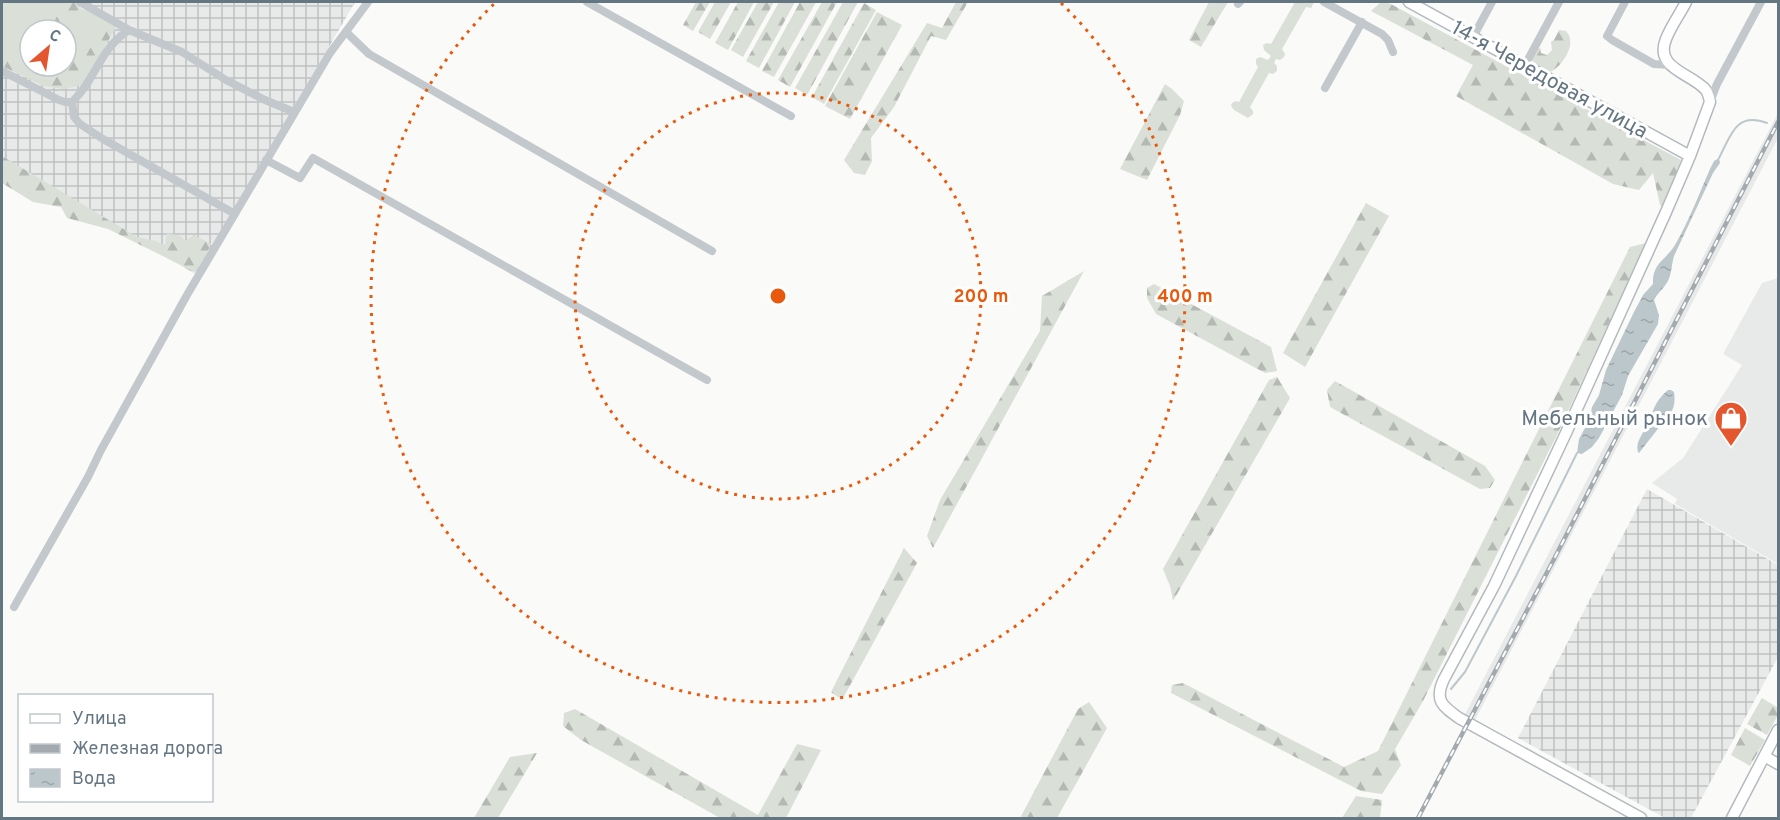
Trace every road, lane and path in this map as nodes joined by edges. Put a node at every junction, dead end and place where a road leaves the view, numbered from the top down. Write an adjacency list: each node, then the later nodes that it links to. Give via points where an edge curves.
1 (80, 2): 14 (street)
2 (368, 2): 15 (street)
3 (588, 2): 25 (street)
4 (1324, 2): 11 (street)
5 (1409, 2): 12 (main road, 14-я Чередовая улица)
6 (1492, 2): 16 (street)
7 (1559, 2): 18 (street)
8 (1625, 2): 19 (street, via 1608,36 1654,64)
9 (1686, 2): 19 (main road, via 1666,39 1665,57)
10 (1761, 2): 23 (street)
11 (1340, 5): 13 (street)
12 (1423, 5): 16 (main road, 14-я Чередовая улица)
13 (1362, 22): 17 (street, via 1382,34); 21 (street)
14 (129, 30): 22 (street, via 109,46); 24 (street, via 182,52 226,80)
15 (346, 32): 24 (street); 29 (street, via 369,54)
16 (1473, 37): 18 (main road, 14-я Чередовая улица)
17 (1393, 52)
18 (1525, 65): 26 (main road, 14-я Чередовая улица)
19 (1670, 65): 23 (main road, via 1704,88)
20 (2, 71): 22 (street, via 59,100)
21 (1325, 88)
22 (72, 102): 28 (street, via 74,117 80,124)
23 (1710, 102): 26 (main road)
24 (294, 112): 27 (street)
25 (791, 116)
26 (1690, 156): 35 (main road, via 1494,586 1438,695 1443,711)
27 (266, 160): 28 (street); 30 (street, via 300,178 312,158)
28 (235, 214): 31 (street)
29 (712, 251)
30 (707, 380)
31 (14, 607)
32 (1779, 730): 33 (main road)
33 (1766, 757): 34 (main road); 36 (main road)
34 (1779, 764)
35 (1641, 819)
36 (1732, 819)

